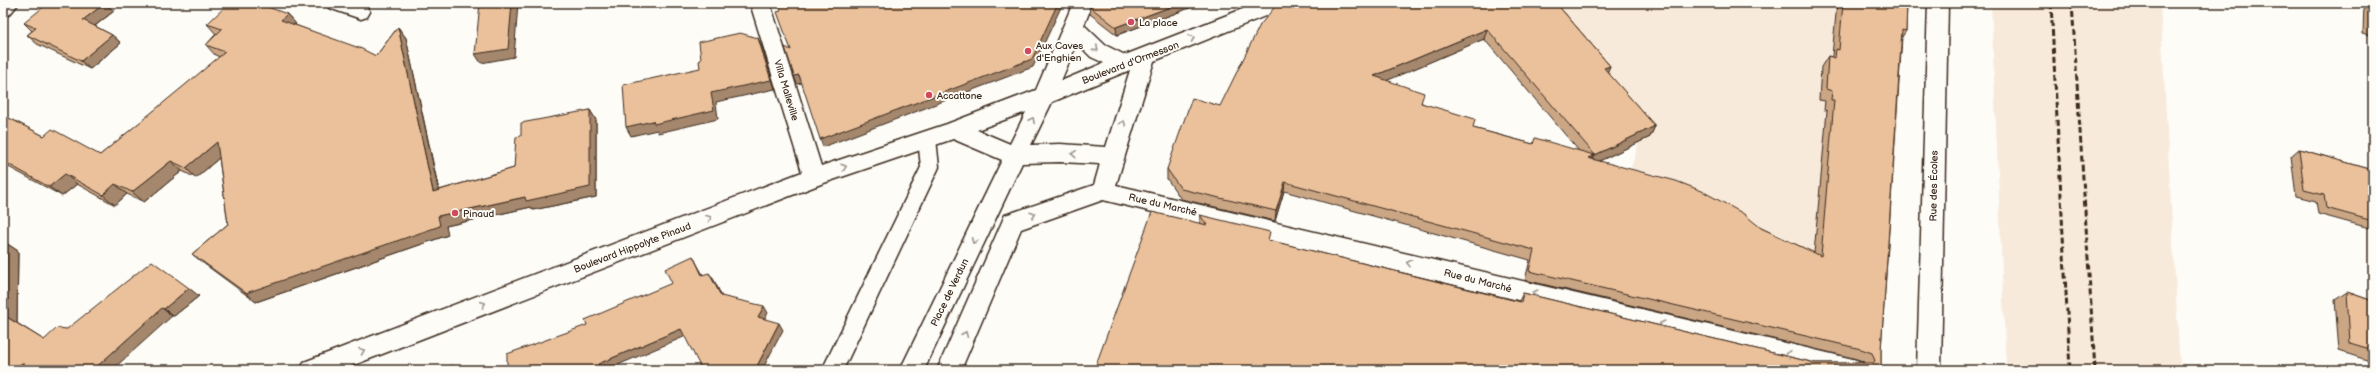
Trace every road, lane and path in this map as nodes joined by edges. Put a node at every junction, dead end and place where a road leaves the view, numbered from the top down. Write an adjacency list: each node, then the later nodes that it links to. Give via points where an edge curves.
1 (9, 3): 7 (street)
2 (335, 3): 8 (lane)
3 (760, 3): 17 (street, Villa Malleville)
4 (1084, 3): 9 (street)
5 (1278, 3): 10 (street, Boulevard d'Ormesson, one-way to 5)
6 (1938, 3): 26 (street, Rue des Écoles)
7 (3, 9)
8 (361, 12)
9 (1073, 27): 11 (street, one-way to 11, via 1098,52); 12 (street)
10 (1145, 56): 11 (street, Boulevard d'Ormesson); 16 (street, one-way to 10)
11 (1124, 64): 12 (street, Boulevard d'Ormesson)
12 (1044, 96): 13 (street, Boulevard Hippolyte Pinaud); 15 (street, one-way to 12)
13 (954, 130): 14 (street, Boulevard Hippolyte Pinaud); 15 (street)
14 (927, 139): 17 (street, Boulevard Hippolyte Pinaud, one-way to 14); 22 (lane, via 930,167)
15 (1014, 155): 16 (street, one-way to 15, via 1060,153); 19 (street, Place de Verdun)
16 (1113, 156): 18 (street)
17 (814, 177): 21 (street, Boulevard Hippolyte Pinaud, one-way to 17)
18 (1103, 190): 20 (street, one-way to 18); 25 (street, Rue du Marché, one-way to 18)
19 (986, 214): 20 (street); 23 (street, Place de Verdun, one-way to 23)
20 (1013, 222): 24 (street, one-way to 20)
21 (313, 370)
22 (832, 370)
23 (912, 370)
24 (949, 370)
25 (1853, 370)
26 (1929, 370)

